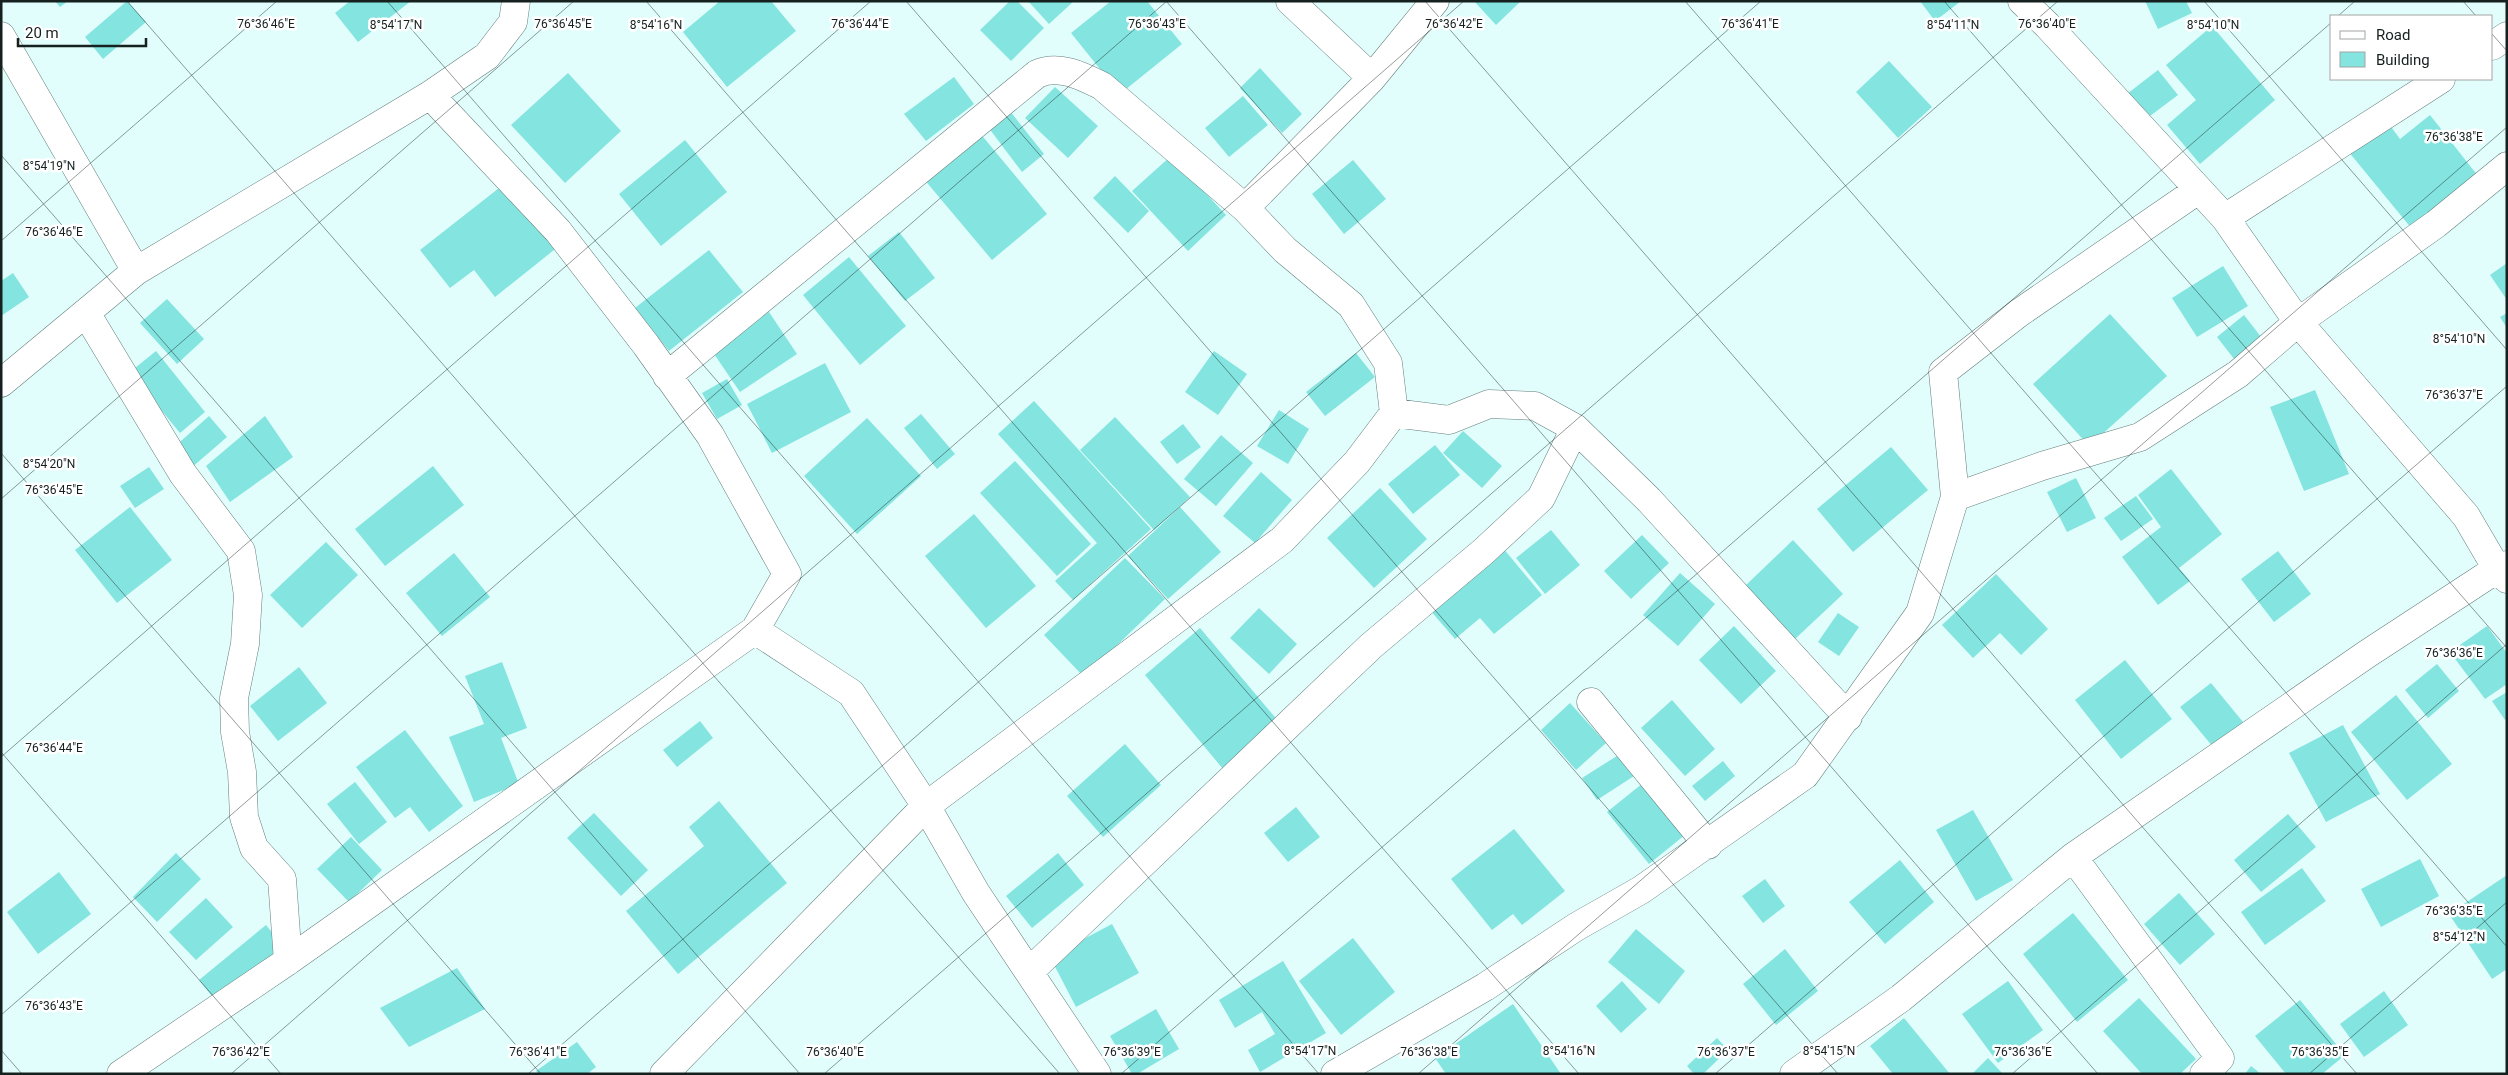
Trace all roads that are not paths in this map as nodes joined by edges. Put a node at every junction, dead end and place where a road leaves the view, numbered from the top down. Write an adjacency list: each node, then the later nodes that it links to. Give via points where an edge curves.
1 (516, 1): 10 (street, via 513,22 487,56)
2 (1290, 1): 8 (street)
3 (1435, 1): 8 (street)
4 (2022, 1): 12 (street)
5 (1, 36): 15 (street)
6 (2507, 36): 7 (street)
7 (2493, 45)
8 (1372, 78): 13 (street)
9 (2438, 80): 14 (street)
10 (430, 95): 15 (street); 18 (street, via 558,231)
11 (2507, 166): 17 (street, via 2436,224)
12 (2198, 190): 14 (street); 22 (street, via 2019,313 1943,372)
13 (1245, 208): 18 (street, via 1102,86 1078,73 1046,70 1037,74); 20 (street, via 1285,250 1351,305 1388,363)
14 (2225, 218): 17 (street)
15 (136, 271): 16 (street)
16 (86, 313): 19 (street); 30 (street, via 182,474 241,551 248,595 246,634 234,698 244,817 254,848 282,880)
17 (2298, 322): 22 (street, via 2238,374 2140,437 2042,466); 23 (street, via 2466,516)
18 (667, 376): 24 (street, via 710,435 787,574)
19 (1, 383)
20 (1394, 414): 21 (street, via 1449,420 1489,404 1535,406); 27 (street, via 1357,462 1282,540)
21 (1575, 428): 26 (street, via 1649,500); 31 (street, via 1541,498 1372,646)
22 (1955, 497): 26 (street, via 1920,613)
23 (2503, 571): 29 (street, via 2367,654)
24 (755, 630): 27 (street, via 851,693); 30 (street)
25 (1591, 702): 28 (street)
26 (1848, 717): 28 (street, via 1805,775)
27 (926, 806): 31 (street, via 976,893); 34 (street)
28 (1708, 845): 32 (street, via 1485,987)
29 (2073, 857): 36 (street, via 1901,998); 37 (street, via 2220,1058)
30 (288, 961): 33 (street)
31 (1030, 970): 35 (street)
32 (1338, 1073)
33 (121, 1074)
34 (664, 1074)
35 (1097, 1074)
36 (1794, 1074)
37 (2204, 1074)

